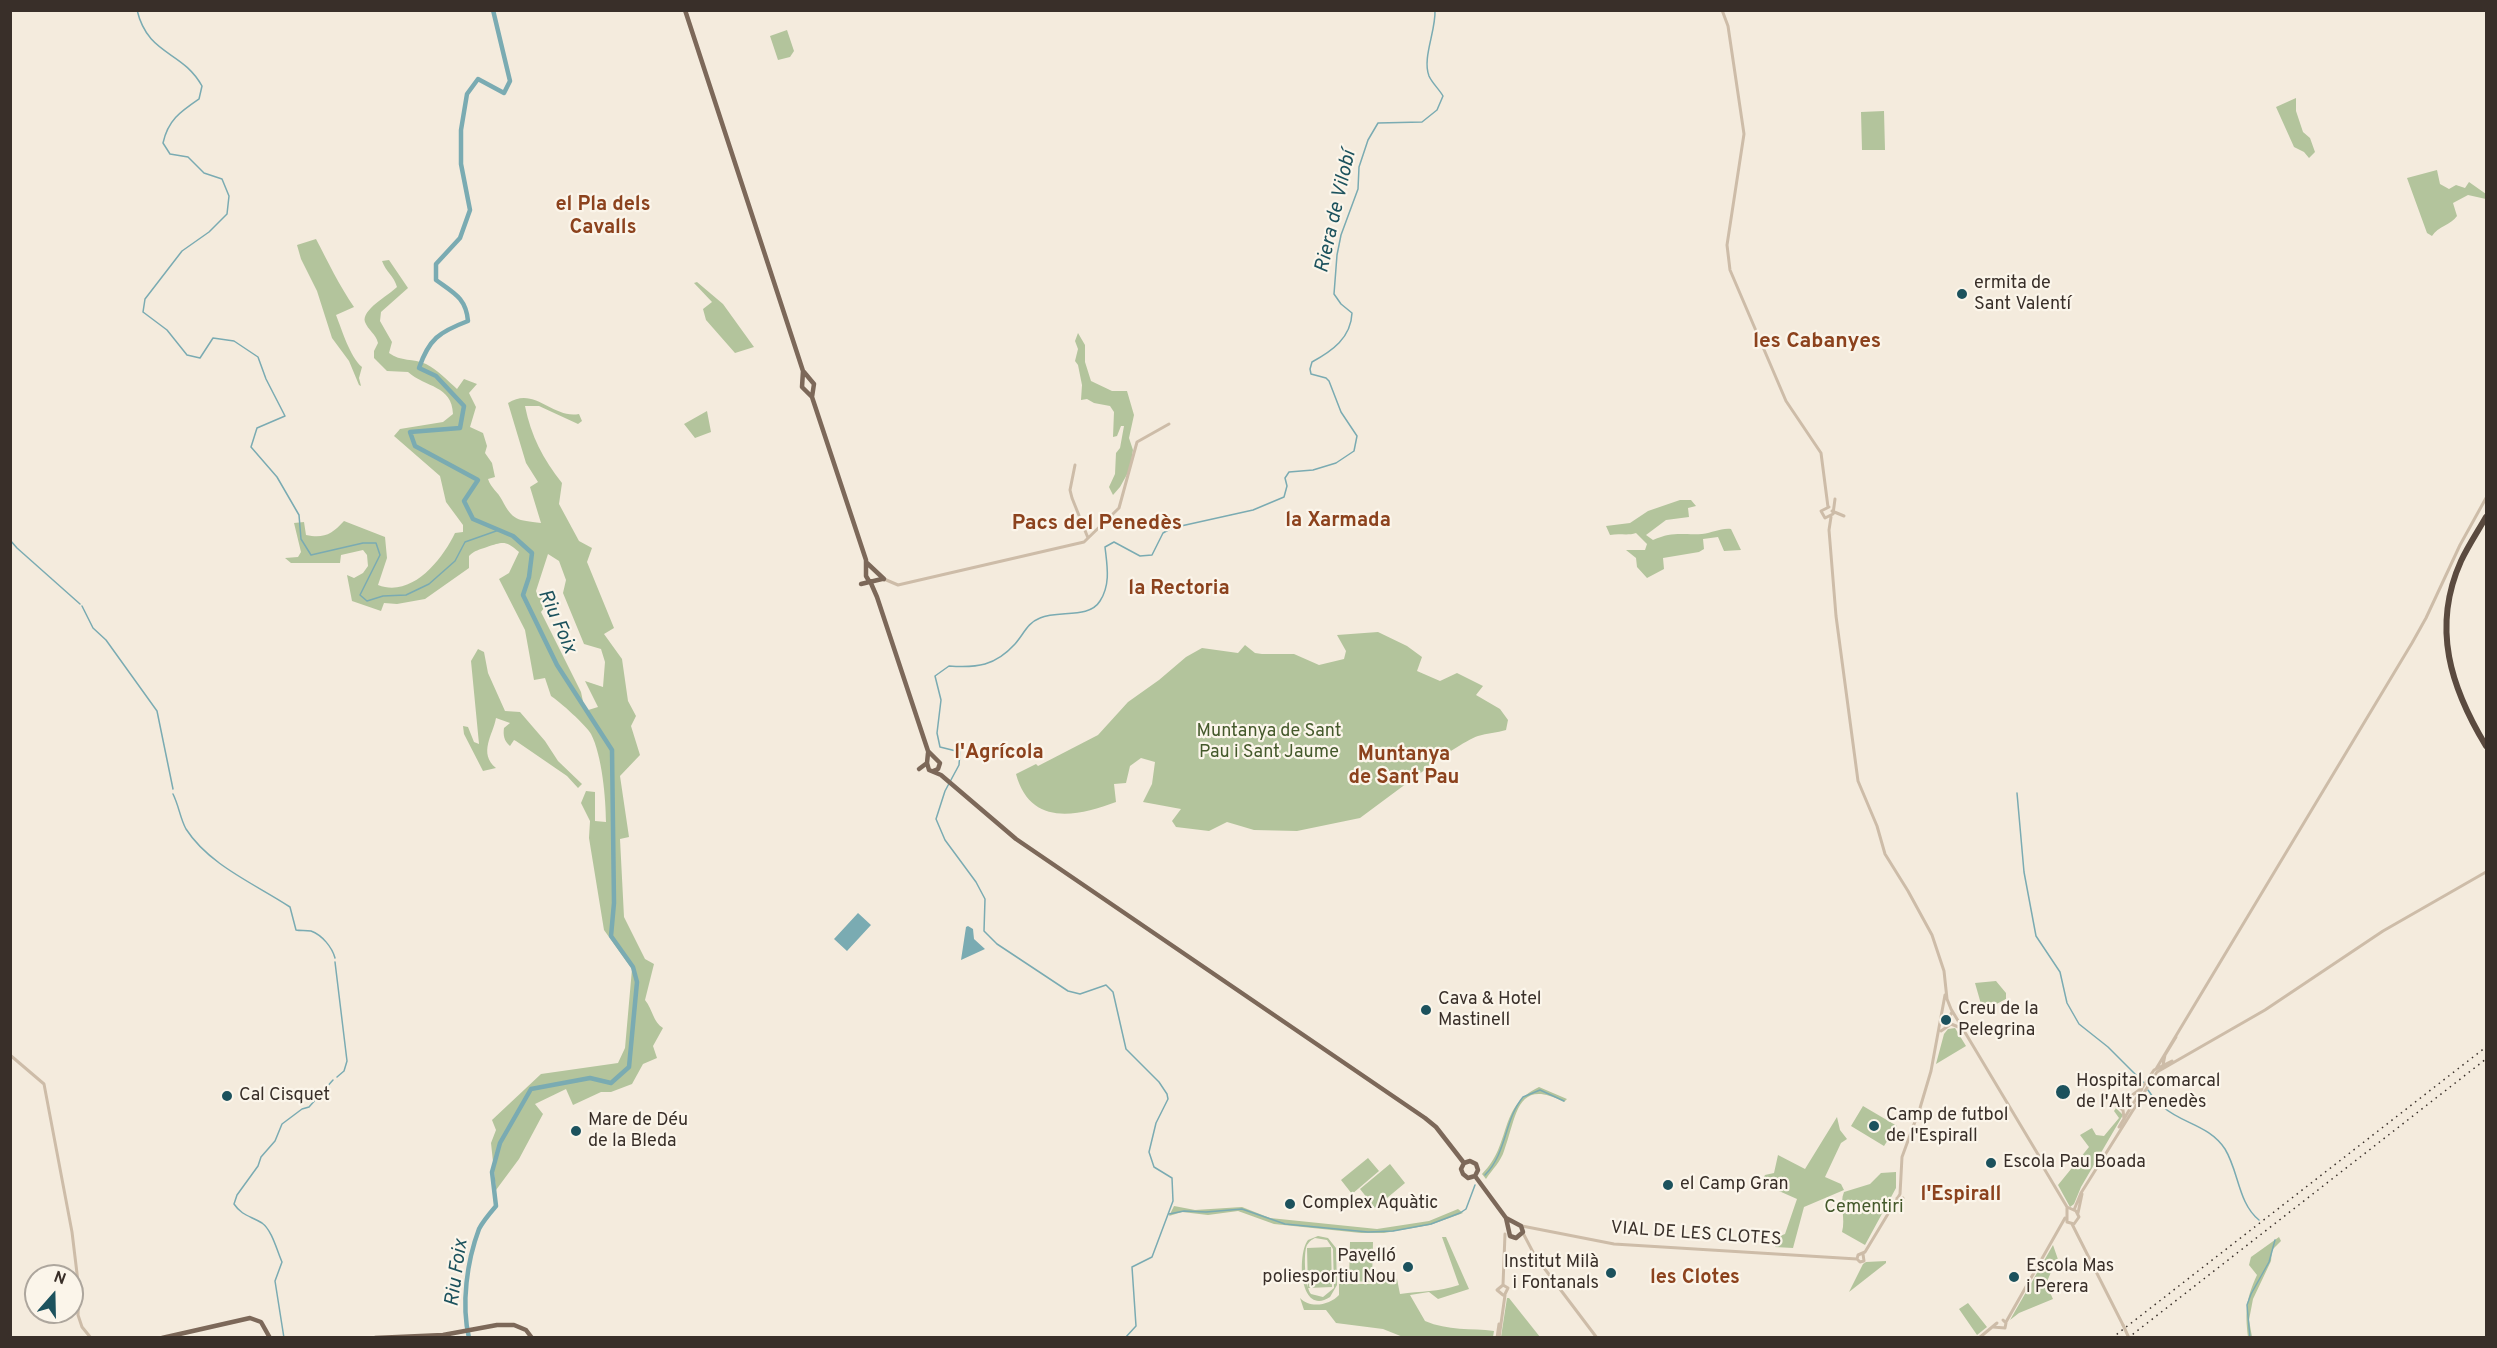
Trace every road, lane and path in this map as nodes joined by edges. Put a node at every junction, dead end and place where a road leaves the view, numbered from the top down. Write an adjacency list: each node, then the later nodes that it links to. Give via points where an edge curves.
1 (685, 10): 3 (main road)
2 (1722, 10): 10 (street, via 1728,26 1744,134 1727,245 1730,270 1786,401 1821,453)
3 (804, 372): 4 (main road); 5 (main road)
4 (811, 380): 5 (main road); 6 (main road, via 814,384)
5 (803, 381): 6 (main road, via 802,387)
6 (809, 391): 16 (main road)
7 (1169, 424): 15 (street, via 1137,442 1119,508)
8 (1074, 465): 15 (street, via 1070,490)
9 (2487, 498): 23 (street, via 2419,631)
10 (1830, 511): 11 (street); 11 (street, via 1821,511); 14 (street)
11 (1823, 517): 14 (street)
12 (2487, 517): 19 (highway, via 2454,579 2447,630 2457,691)
13 (2487, 522): 18 (highway, via 2456,586 2450,636 2461,694)
14 (1829, 530): 21 (street, via 1857,778 1885,854 1930,931 1944,971)
15 (1088, 538): 17 (street, via 1082,543 898,585)
16 (872, 577): 17 (main road); 38 (main road, via 931,765 941,775 1016,839 1429,1120)
17 (884, 579)
18 (2487, 740)
19 (2487, 746)
20 (2487, 872): 29 (street, via 2383,931 2265,1010)
21 (1946, 992): 22 (street); 24 (street)
22 (1952, 1012): 24 (street); 25 (street)
23 (2182, 1025): 26 (street); 28 (street)
24 (1942, 1027): 25 (street, via 1951,1024); 49 (street, via 1902,1157 1900,1194)
25 (1963, 1029): 40 (street)
26 (2165, 1054): 29 (street); 30 (street)
27 (10, 1055): 55 (street, via 44,1084 72,1232 78,1315)
28 (2159, 1061): 30 (street); 31 (street)
29 (2171, 1062): 30 (street); 31 (street)
30 (2163, 1065): 31 (street)
31 (2156, 1070): 32 (street); 33 (street)
32 (2142, 1088): 34 (street); 35 (street)
33 (2139, 1099): 35 (street); 37 (street)
34 (2126, 1101): 35 (street); 36 (street)
35 (2132, 1106): 36 (street); 37 (street)
36 (2119, 1107): 37 (street)
37 (2126, 1119): 40 (street)
38 (1464, 1162): 39 (main road, via 1476,1164); 39 (main road, via 1463,1174 1468,1178)
39 (1475, 1176): 41 (main road)
40 (2072, 1211): 42 (street); 43 (street, via 2079,1219)
41 (1506, 1218): 44 (main road); 45 (main road)
42 (2066, 1220): 43 (street); 53 (street)
43 (2074, 1223): 63 (street, bridge)
44 (1521, 1229): 45 (main road); 46 (main road); 48 (street); 50 (street, VIAL DE LES CLOTES, via 1535,1228 1614,1244)
45 (1508, 1231): 46 (main road); 47 (street)
46 (1515, 1238): 47 (street); 48 (street)
47 (1506, 1243): 51 (street)
48 (1527, 1244): 61 (street)
49 (1863, 1254): 50 (street); 50 (street, via 1864,1261)
50 (1857, 1259)
51 (1503, 1285): 52 (street, via 1508,1288); 52 (street, via 1497,1290)
52 (1504, 1295): 60 (street)
53 (2004, 1321): 54 (street); 54 (street, via 2005,1328)
54 (1997, 1325): 62 (street)
55 (91, 1338)
56 (162, 1338): 57 (main road, via 250,1318 261,1322)
57 (270, 1338)
58 (375, 1338): 59 (main road, via 462,1333 497,1325 514,1325)
59 (532, 1338)
60 (1498, 1338)
61 (1597, 1338)
62 (1979, 1338)
63 (2129, 1338)

